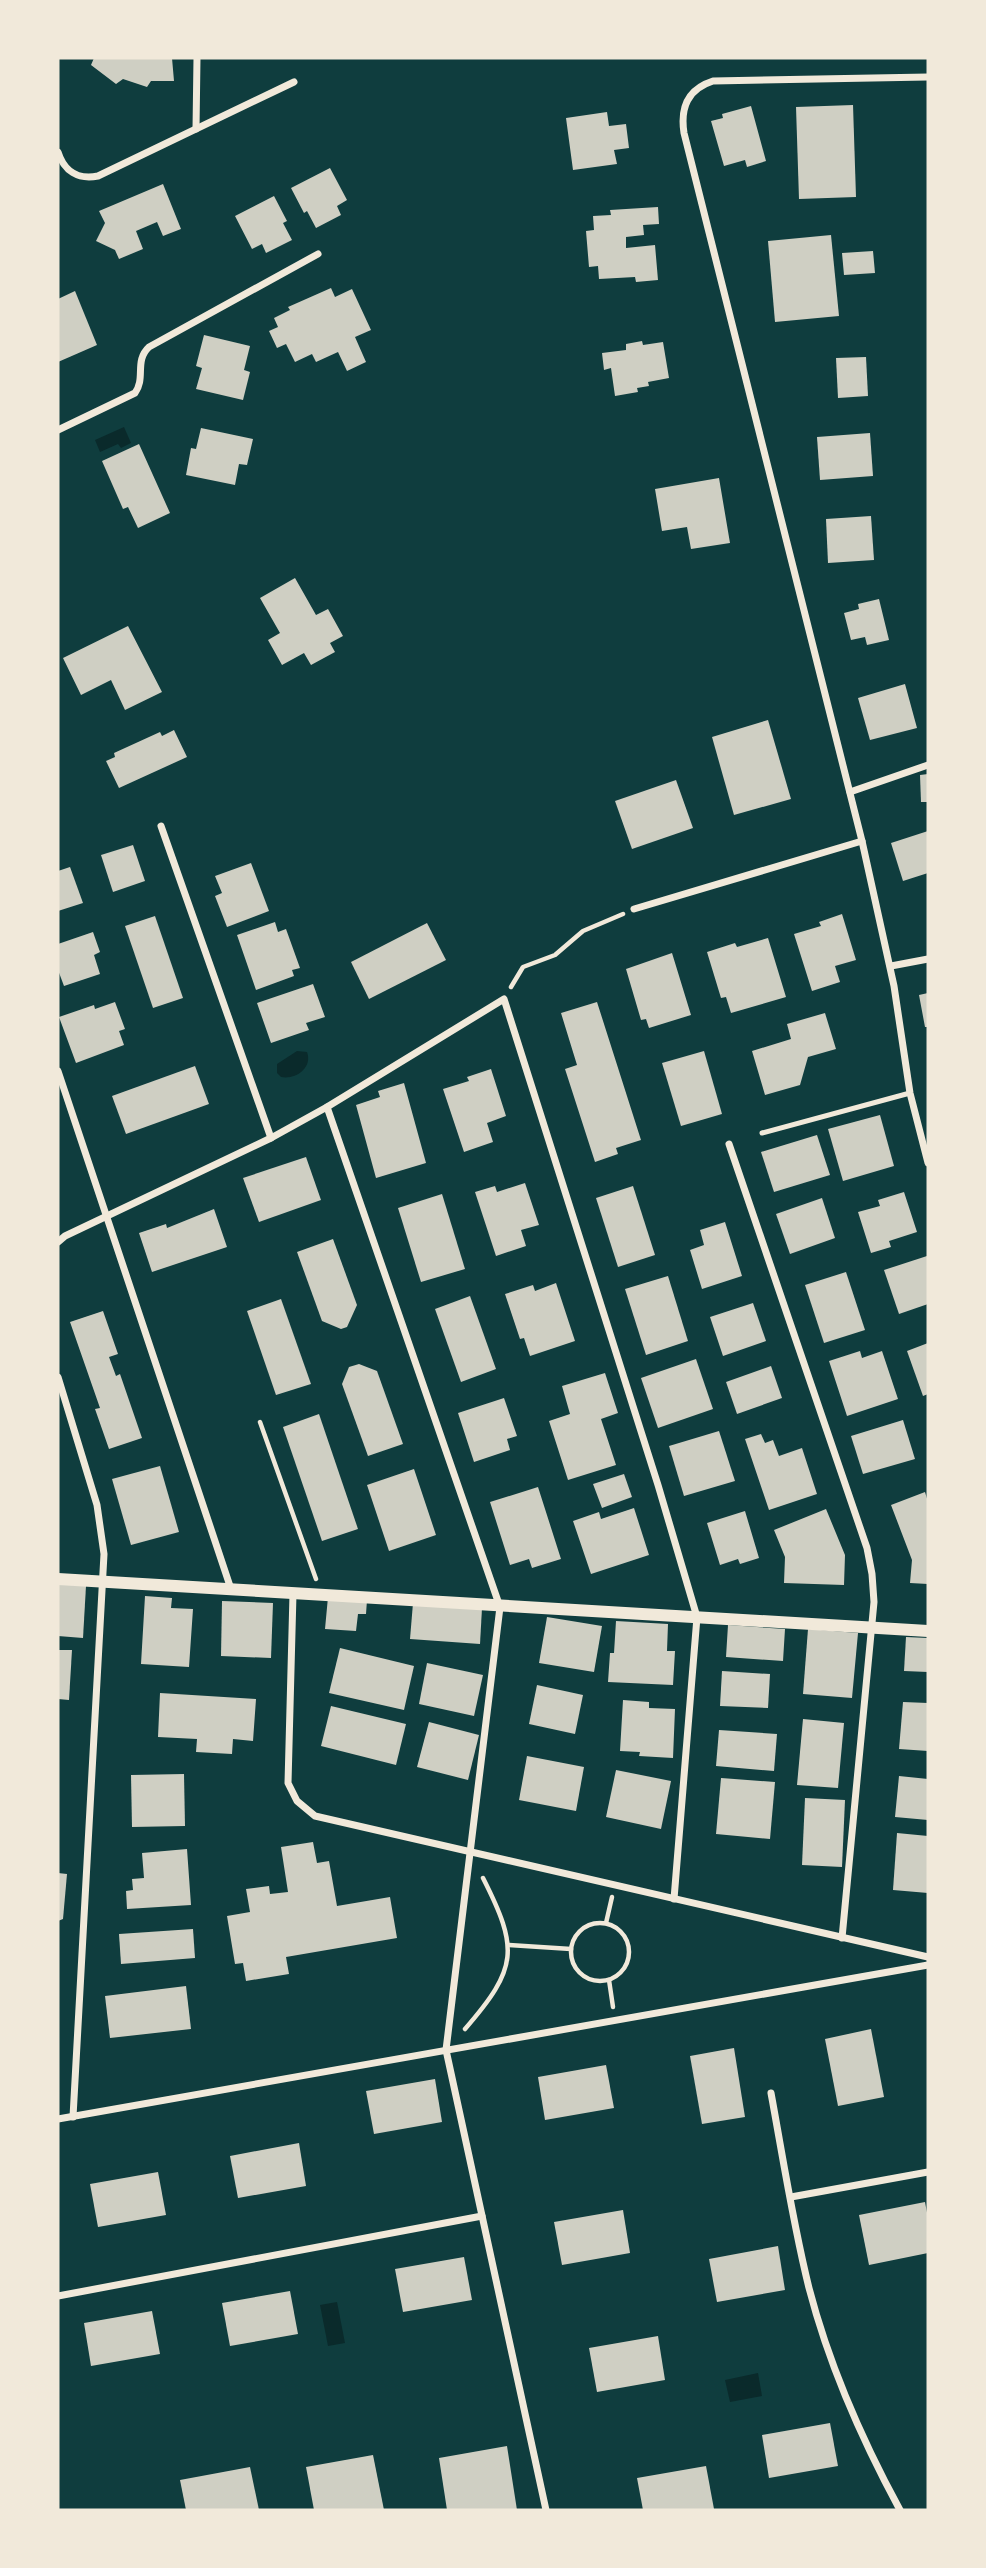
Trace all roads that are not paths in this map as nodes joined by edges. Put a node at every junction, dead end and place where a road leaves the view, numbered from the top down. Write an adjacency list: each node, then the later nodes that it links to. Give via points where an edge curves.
1 (197, 58): 4 (street)
2 (928, 77): 9 (street, via 724,80 704,84 684,104 684,133)
3 (294, 82): 4 (street)
4 (195, 129): 5 (street, via 91,177 68,171)
5 (58, 152)
6 (318, 254): 7 (street, via 149,347 140,359 141,380 135,393)
7 (58, 430)
8 (928, 765): 9 (street)
9 (850, 792): 11 (street)
10 (161, 826): 19 (street)
11 (863, 841): 12 (street); 14 (street)
12 (634, 909)
13 (928, 960): 14 (street)
14 (891, 966): 16 (street)
15 (58, 1071): 22 (street)
16 (910, 1093): 18 (lane); 21 (street)
17 (327, 1107): 19 (street); 30 (street); 31 (street, via 505,999)
18 (762, 1133)
19 (271, 1138): 22 (street)
20 (729, 1144): 32 (street, via 867,1548 873,1584)
21 (928, 1163)
22 (107, 1217): 23 (street); 28 (street)
23 (61, 1234): 24 (street)
24 (58, 1242)
25 (58, 1377): 27 (street, via 99,1512)
26 (58, 1579): 27 (street)
27 (103, 1582): 28 (street); 41 (street)
28 (232, 1590): 29 (street)
29 (293, 1594): 30 (street); 34 (street, via 287,1772 296,1801 324,1819)
30 (500, 1607): 31 (street); 34 (street)
31 (697, 1617): 32 (street); 35 (street)
32 (871, 1628): 33 (street); 36 (street)
33 (928, 1631)
34 (470, 1852): 35 (street); 39 (street)
35 (674, 1899): 36 (street)
36 (842, 1938): 37 (street)
37 (928, 1957)
38 (928, 1965): 39 (street)
39 (446, 2050): 41 (street); 45 (street)
40 (771, 2093): 44 (street)
41 (74, 2117): 42 (street)
42 (58, 2119)
43 (928, 2172): 44 (street)
44 (791, 2197): 48 (street, via 808,2286 828,2350 866,2444)
45 (482, 2216): 46 (street); 47 (street)
46 (58, 2296)
47 (546, 2510)
48 (900, 2510)

